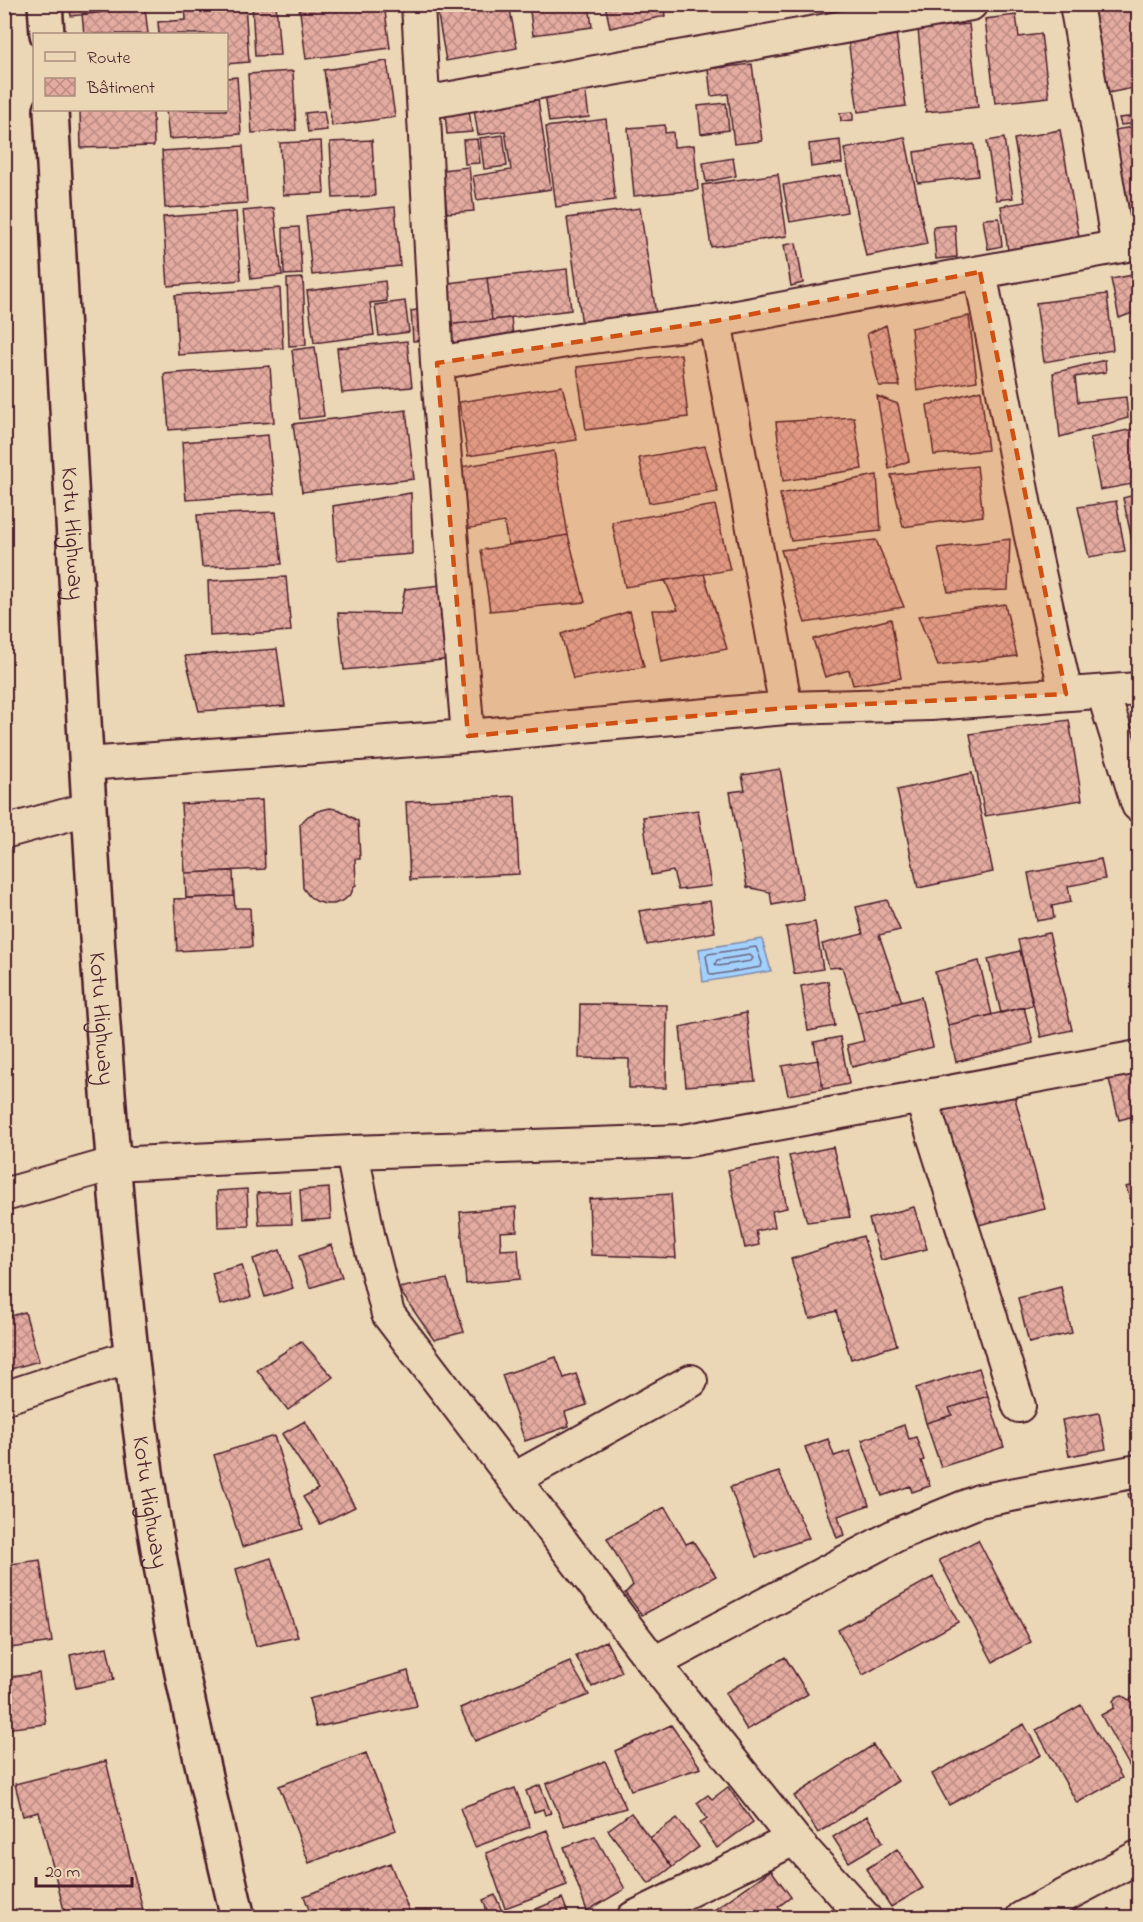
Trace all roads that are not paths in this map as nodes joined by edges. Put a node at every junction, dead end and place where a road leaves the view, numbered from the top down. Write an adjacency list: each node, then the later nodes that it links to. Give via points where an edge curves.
1 (45, 4): 5 (street)
2 (418, 4): 6 (street)
3 (971, 4): 6 (street)
4 (1076, 4): 8 (street)
5 (47, 33)
6 (424, 103): 11 (street)
7 (51, 111): 17 (street, Kotu Highway)
8 (1128, 245): 9 (street)
9 (980, 272): 10 (street); 14 (street)
10 (715, 321): 11 (street); 15 (street)
11 (437, 363): 16 (street)
12 (1138, 689): 13 (street)
13 (1103, 692): 14 (street); 18 (street)
14 (1066, 694): 15 (street, via 931,704)
15 (786, 708): 16 (street)
16 (468, 736): 17 (street)
17 (86, 765): 19 (street, Kotu Highway)
18 (1138, 804)
19 (88, 809): 20 (street); 24 (street, Kotu Highway)
20 (4, 832)
21 (1138, 1057): 22 (street)
22 (921, 1097): 23 (street, via 684,1141); 29 (street)
23 (352, 1152): 24 (street); 31 (street, via 388,1314)
24 (113, 1164): 25 (street); 26 (street, Kotu Highway)
25 (4, 1195)
26 (132, 1356): 28 (street); 35 (street, Kotu Highway, via 165,1587)
27 (691, 1381): 31 (street)
28 (4, 1398)
29 (1019, 1406)
30 (1138, 1471): 32 (street, via 979,1501 898,1534)
31 (514, 1479): 32 (street)
32 (654, 1663): 33 (street)
33 (794, 1839): 36 (street); 37 (street)
34 (1138, 1857): 38 (street)
35 (238, 1917)
36 (633, 1917)
37 (865, 1917)
38 (1022, 1917)

